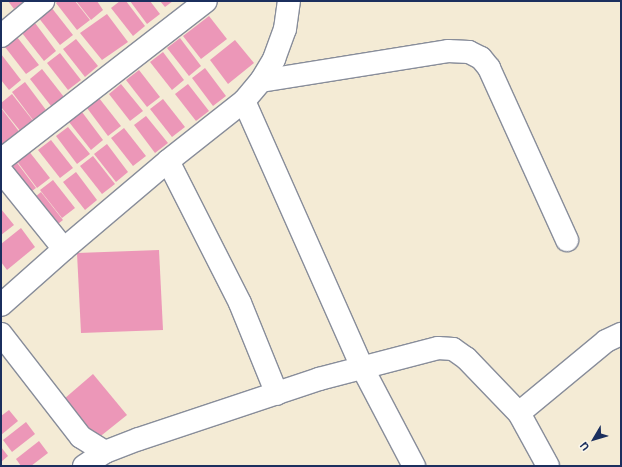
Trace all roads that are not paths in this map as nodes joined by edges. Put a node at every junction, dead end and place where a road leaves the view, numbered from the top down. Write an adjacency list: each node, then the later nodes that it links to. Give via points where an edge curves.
1 (43, 1): 4 (street)
2 (206, 1): 7 (street)
3 (289, 1): 5 (street, via 281,41)
4 (1, 36)
5 (261, 81): 6 (street); 10 (street, via 448,52 469,52 481,58 490,68)
6 (244, 101): 8 (street); 15 (street)
7 (1, 160)
8 (168, 161): 11 (street); 16 (street, via 240,303)
9 (1, 171): 11 (street)
10 (567, 240)
11 (64, 248): 12 (street)
12 (1, 305)
13 (1, 334): 18 (street, via 81,437)
14 (621, 334): 17 (street, via 606,341)
15 (362, 367): 16 (street); 17 (street, via 438,348 453,349 466,358); 20 (street)
16 (277, 394): 18 (street)
17 (519, 413): 21 (street)
18 (108, 459): 19 (street)
19 (84, 466)
20 (414, 466)
21 (548, 466)

